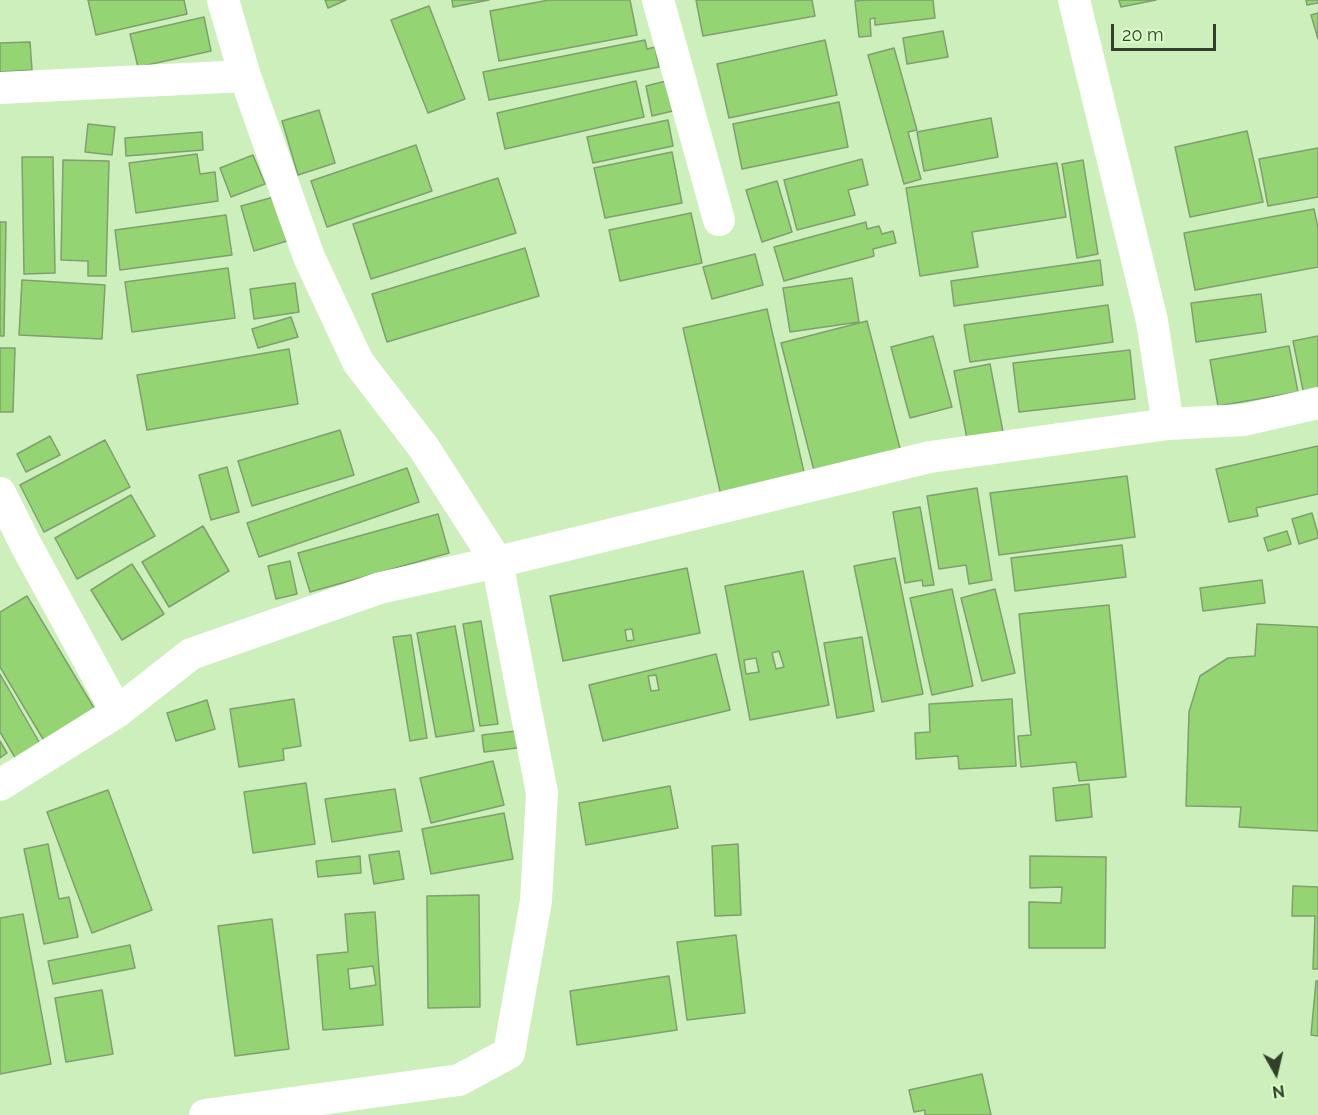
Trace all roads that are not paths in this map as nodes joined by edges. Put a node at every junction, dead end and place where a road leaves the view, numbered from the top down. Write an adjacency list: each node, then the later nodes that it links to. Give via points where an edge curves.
1 (223, 0): 4 (street)
2 (658, 0): 6 (street)
3 (1074, 0): 8 (street, via 1152,321)
4 (245, 76): 5 (street); 10 (street, via 309,257 358,362 424,448)
5 (0, 88)
6 (719, 220)
7 (1318, 403): 8 (street, via 1245,420)
8 (1168, 424): 10 (street, via 930,457)
9 (0, 493): 11 (street)
10 (497, 562): 11 (street, via 380,588 191,654); 13 (street, via 542,793 536,901 509,1053 459,1080)
11 (117, 712): 12 (street)
12 (0, 785)
13 (205, 1115)

